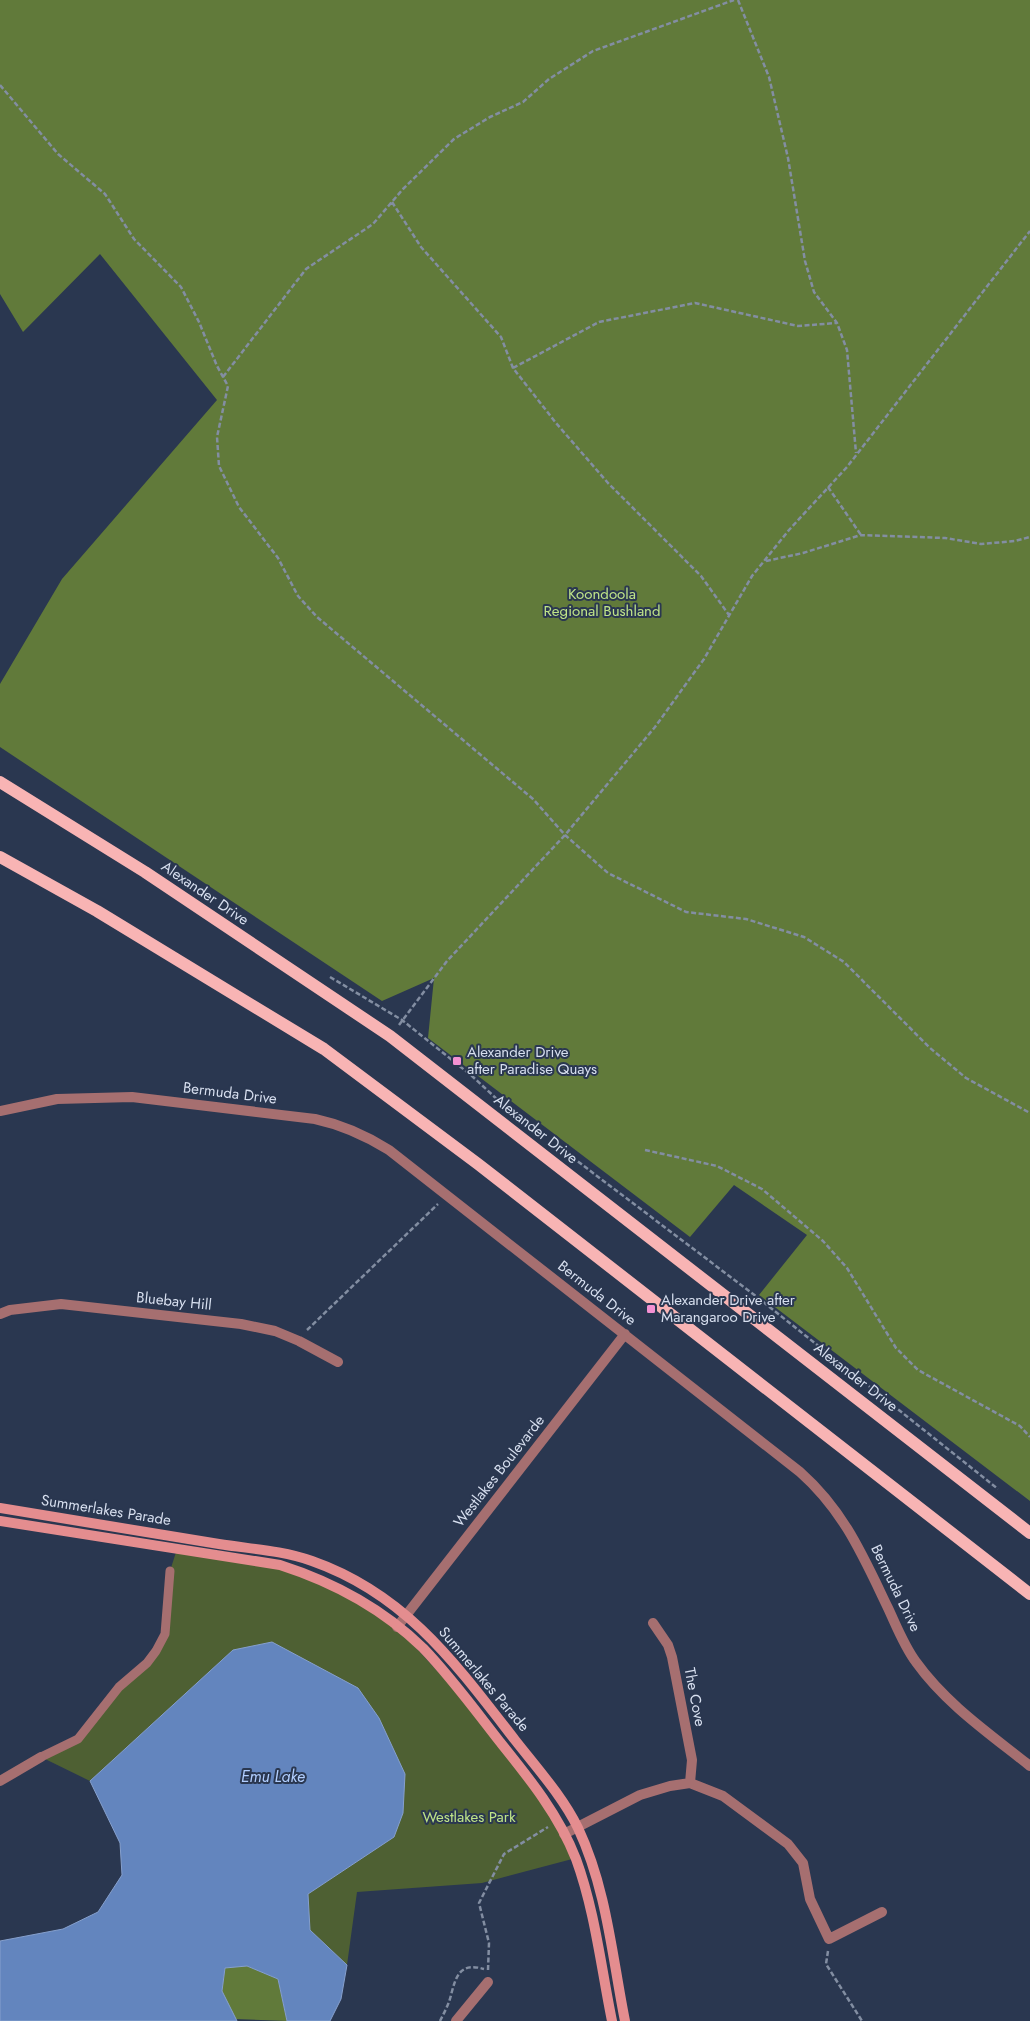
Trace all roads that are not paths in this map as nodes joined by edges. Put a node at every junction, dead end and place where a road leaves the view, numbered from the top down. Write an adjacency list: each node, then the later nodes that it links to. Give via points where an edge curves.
1 (0, 782): 9 (main road, Alexander Drive, via 145,872 390,1036)
2 (0, 857): 11 (main road, via 97,911 324,1048)
3 (0, 1111): 5 (street, Bermuda Drive, via 57,1099 132,1097 342,1125 390,1150)
4 (0, 1314): 6 (street, Bluebay Hill, via 61,1304 241,1324 275,1331)
5 (625, 1334): 12 (street, Westlakes Boulevarde); 16 (street, Bermuda Drive, via 821,1490 857,1543 915,1660 953,1705)
6 (338, 1362)
7 (0, 1508): 12 (street, Summerlakes Parade, via 278,1551 310,1560 354,1579)
8 (0, 1521): 14 (street, Summerlakes Parade, via 280,1565 344,1590)
9 (1030, 1533)
10 (170, 1571): 15 (lane, via 165,1634 156,1651 119,1687 78,1739)
11 (1030, 1594)
12 (407, 1614): 14 (street, Westlakes Boulevarde); 19 (street, Summerlakes Parade, via 456,1664)
13 (653, 1623): 18 (street, The Cove, via 668,1644 672,1657 692,1760)
14 (396, 1627): 20 (street, Summerlakes Parade, via 422,1647 448,1676 535,1786)
15 (40, 1757): 17 (street)
16 (1030, 1766)
17 (0, 1781)
18 (690, 1783): 19 (street, via 640,1795); 21 (street, via 723,1796 788,1844 803,1863 810,1899 829,1939)
19 (578, 1827): 20 (street); 25 (street, Summerlakes Parade, via 604,1900)
20 (564, 1834): 24 (street, Summerlakes Parade, via 576,1858 588,1901)
21 (882, 1912)
22 (488, 1982): 23 (street)
23 (456, 2021)
24 (612, 2021)
25 (625, 2021)

